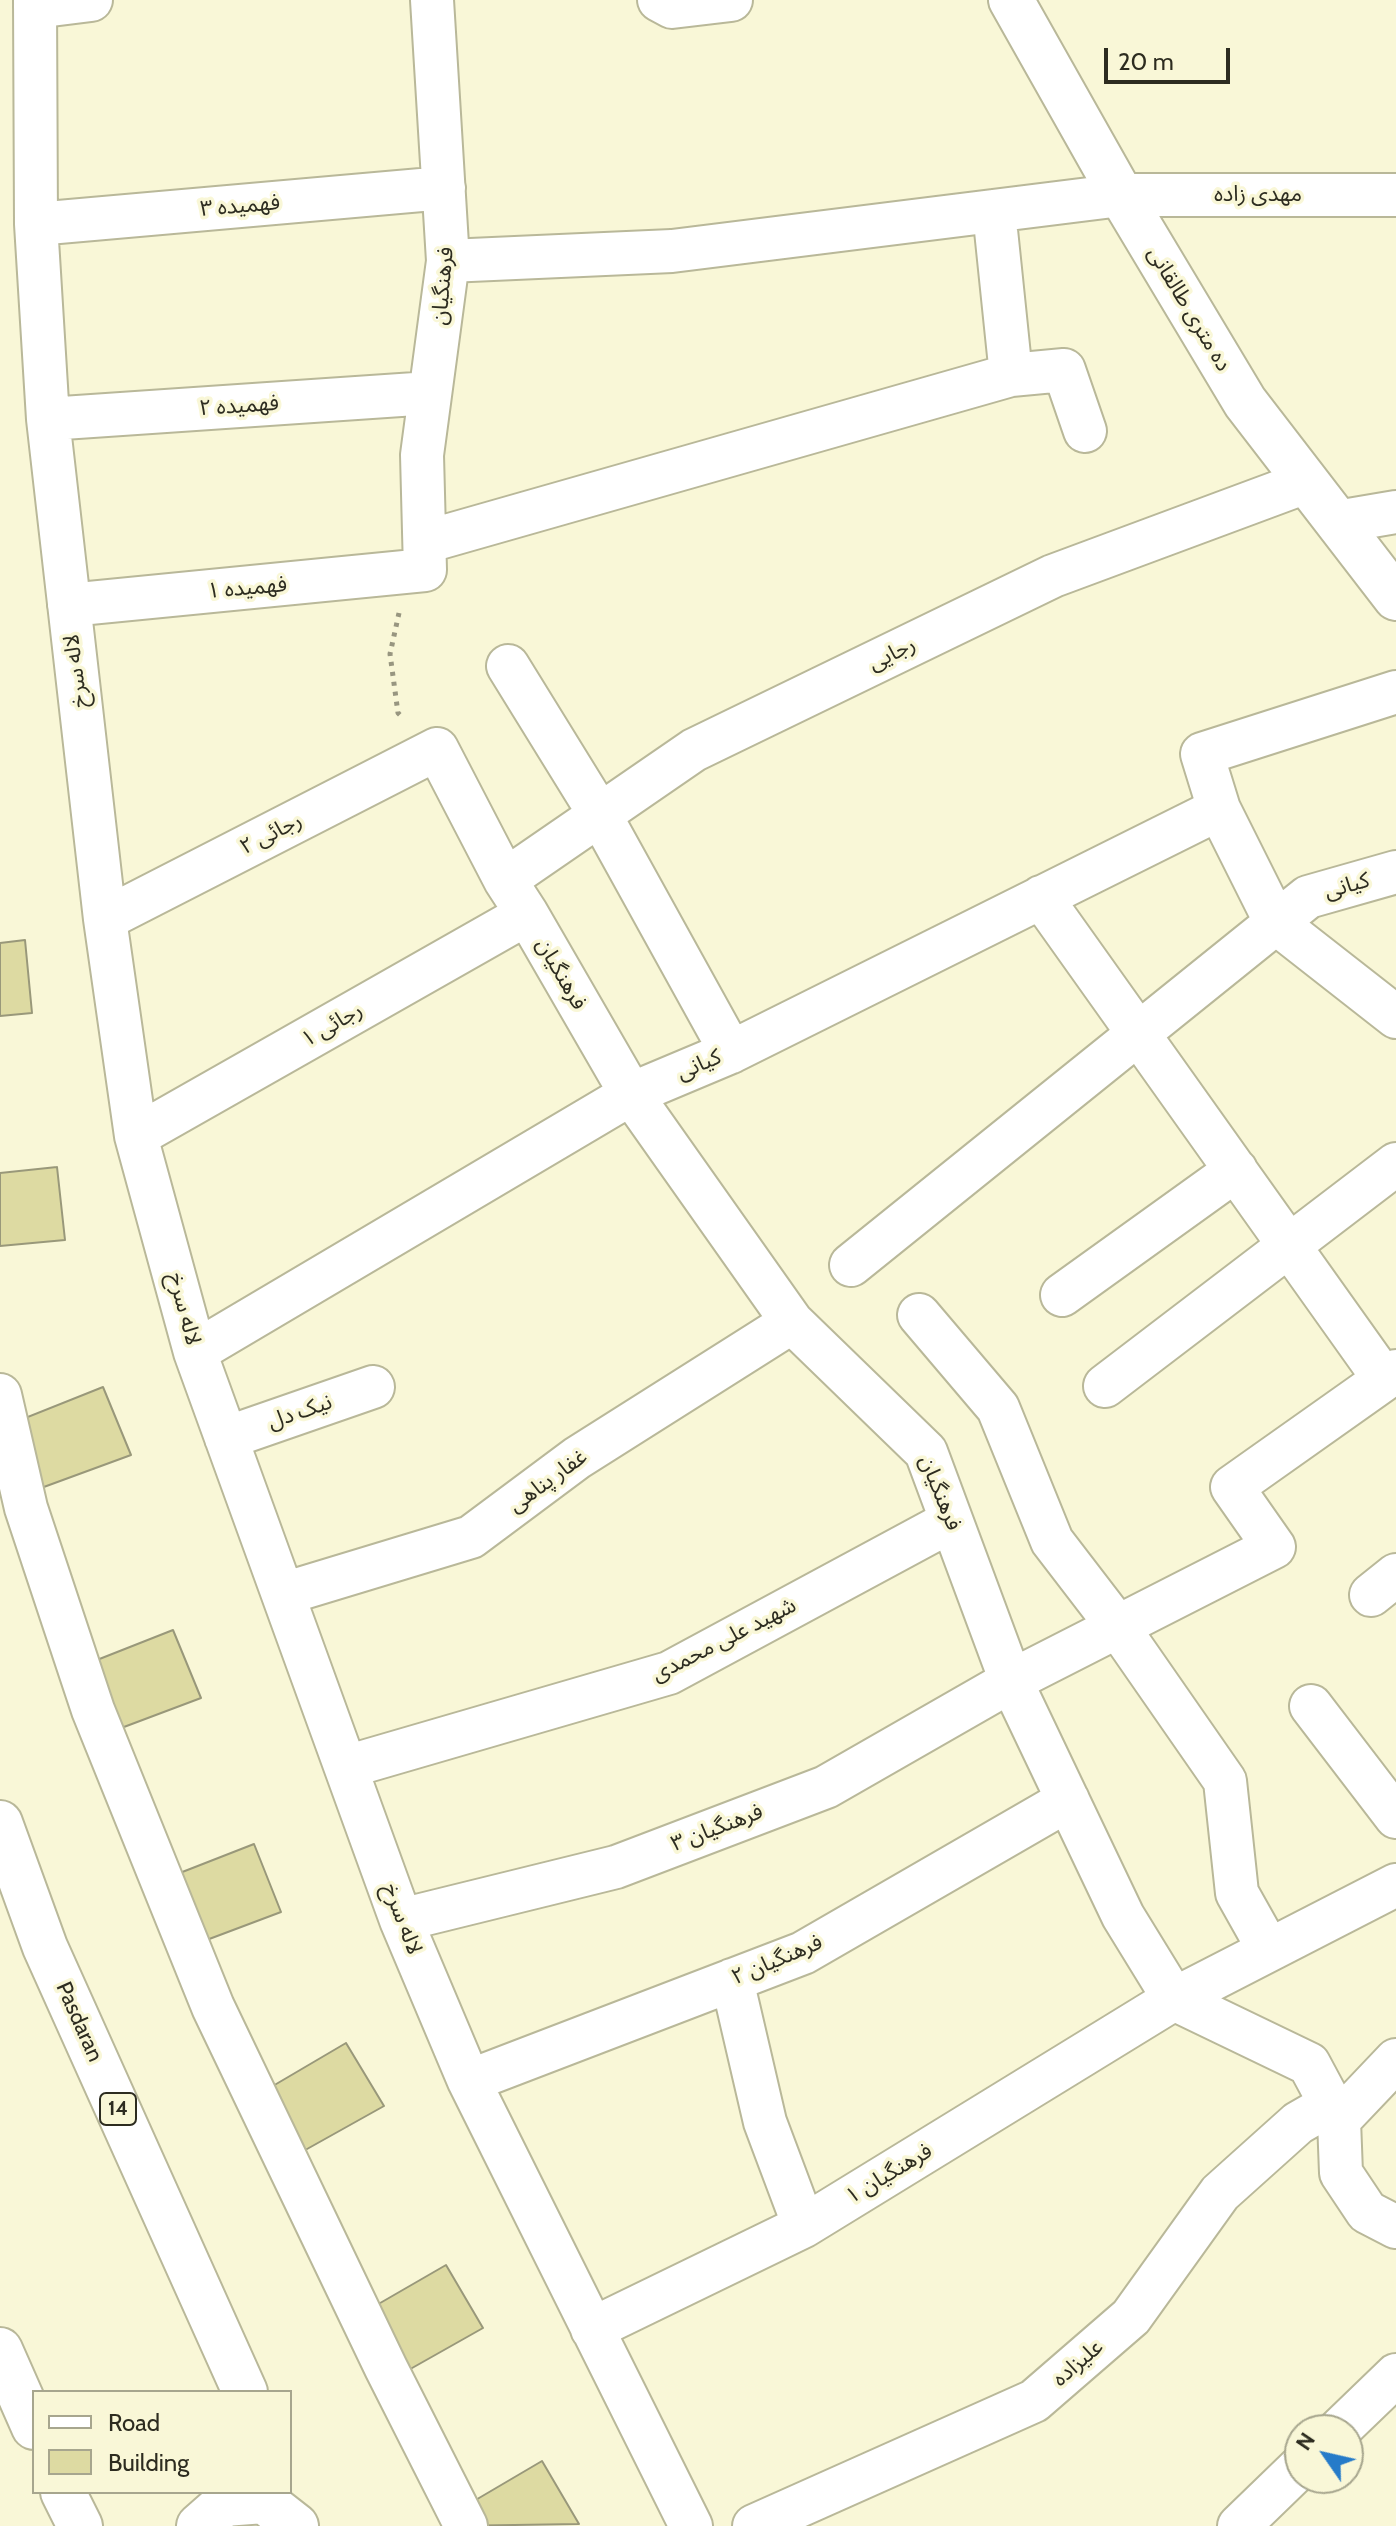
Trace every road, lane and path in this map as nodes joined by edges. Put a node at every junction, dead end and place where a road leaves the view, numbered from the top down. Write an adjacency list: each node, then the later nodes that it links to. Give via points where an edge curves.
1 (91, 0): 6 (street)
2 (432, 0): 7 (street, فرهنگیان)
3 (659, 0): 4 (street, via 672,7)
4 (731, 0)
5 (1011, 0): 8 (main road, ده متری طالقانی)
6 (35, 3): 11 (street, لاله سرخ)
7 (444, 188): 11 (street, فهمیده ۳); 12 (street, فرهنگیان)
8 (1121, 195): 9 (street, مهدی زاده); 10 (street, مهدی زاده); 17 (main road, ده متری طالقانی, via 1245,402)
9 (1396, 195)
10 (994, 211): 12 (street, مهدی زاده, via 672,251); 13 (street)
11 (36, 224): 15 (street, لاله سرخ)
12 (448, 261): 14 (street, فرهنگیان)
13 (1011, 375): 16 (street, فهمیده ۱, via 1064,370); 20 (street, فهمیده ۱)
14 (430, 393): 15 (street, فهمیده ۲); 20 (street, فرهنگیان)
15 (48, 419): 22 (street, لاله سرخ)
16 (1085, 431)
17 (1306, 482): 19 (main road, ده متری طالقانی); 27 (street, رجایی, via 1053,576 694,750)
18 (1396, 512): 19 (street)
19 (1337, 522): 21 (main road, ده متری طالقانی)
20 (419, 562): 22 (street, فهمیده ۱); 25 (path, via 390,654 398,713)
21 (1396, 598)
22 (69, 605): 31 (street, لاله سرخ)
23 (508, 666): 27 (street)
24 (1396, 692): 26 (street, via 1202,754)
25 (437, 749): 29 (street, فرهنگیان); 31 (street, رجائی ۲)
26 (1219, 809): 30 (street, کیانی); 32 (street)
27 (600, 815): 29 (street, رجایی); 35 (street)
28 (1396, 872): 32 (street, کیانی, via 1308,897)
29 (516, 897): 36 (street, فرهنگیان); 37 (street, رجائی ۱)
30 (1041, 897): 34 (street); 35 (street, کیانی)
31 (105, 919): 37 (street, لاله سرخ)
32 (1276, 923): 33 (street); 34 (street, کیانی)
33 (1396, 1017)
34 (1139, 1033): 39 (street); 41 (street, کیانی)
35 (731, 1052): 36 (street, کیانی)
36 (631, 1094): 44 (street, فرهنگیان); 45 (street, کیانی)
37 (136, 1136): 45 (street, لاله سرخ)
38 (1396, 1164): 40 (street)
39 (1236, 1170): 40 (street); 42 (street)
40 (1290, 1245): 46 (street); 47 (street)
41 (851, 1265)
42 (1062, 1295)
43 (919, 1315): 53 (street, via 998,1408 1052,1541)
44 (792, 1322): 51 (street, فرهنگیان, via 926,1452); 52 (street, غفار پناهی, via 577,1458 471,1537)
45 (195, 1352): 50 (street, لاله سرخ)
46 (1390, 1375): 53 (street, فرهنگیان ۳, via 1232,1487 1274,1547)
47 (1105, 1386)
48 (373, 1387): 50 (street, نیک دل)
49 (0, 1395): 83 (street, via 26,1508 93,1710 213,2007)
50 (226, 1438): 52 (street, لاله سرخ)
51 (951, 1521): 54 (street, فرهنگیان); 56 (street, شهید علی محمدی, via 669,1673)
52 (283, 1594): 56 (street, لاله سرخ)
53 (1118, 1627): 54 (street, فرهنگیان ۳); 62 (street, via 1225,1781 1237,1893)
54 (1011, 1681): 57 (street, فرهنگیان); 61 (street, فرهنگیان ۳, via 826,1787 616,1867)
55 (1311, 1706): 58 (street)
56 (346, 1767): 61 (street, لاله سرخ)
57 (1068, 1800): 63 (street, فرهنگیان ۲, via 803,1953); 64 (street, فرهنگیان, via 1123,1916)
58 (1396, 1817)
59 (0, 1823): 73 (main road, Pasdaran / 14, via 45,1947)
60 (1396, 1885): 62 (street, فرهنگیان ۱)
61 (401, 1920): 66 (street, لاله سرخ)
62 (1269, 1950): 64 (street, فرهنگیان ۱)
63 (732, 1980): 66 (street, فرهنگیان ۲); 68 (street, via 765,2122)
64 (1174, 1999): 67 (street, via 1309,2064); 68 (street, فرهنگیان ۱)
65 (1396, 2060): 67 (street, علیزاده)
66 (469, 2081): 70 (street, لاله سرخ)
67 (1335, 2112): 69 (street, via 1341,2173 1367,2212); 85 (street, علیزاده, via 1298,2123 1220,2193 1131,2317 1034,2401)
68 (804, 2226): 70 (street, فرهنگیان ۱)
69 (1396, 2227)
70 (592, 2329): 84 (street, لاله سرخ)
71 (0, 2350): 75 (main road)
72 (1396, 2375): 74 (street)
73 (244, 2390)
74 (1356, 2414)
75 (32, 2422)
76 (1284, 2482): 86 (street)
77 (64, 2494): 79 (main road)
78 (291, 2494): 82 (main road)
79 (80, 2526)
80 (199, 2526): 81 (main road, via 224,2504 264,2501)
81 (296, 2526)
82 (305, 2526)
83 (466, 2526)
84 (691, 2526)
85 (754, 2526)
86 (1239, 2526)

